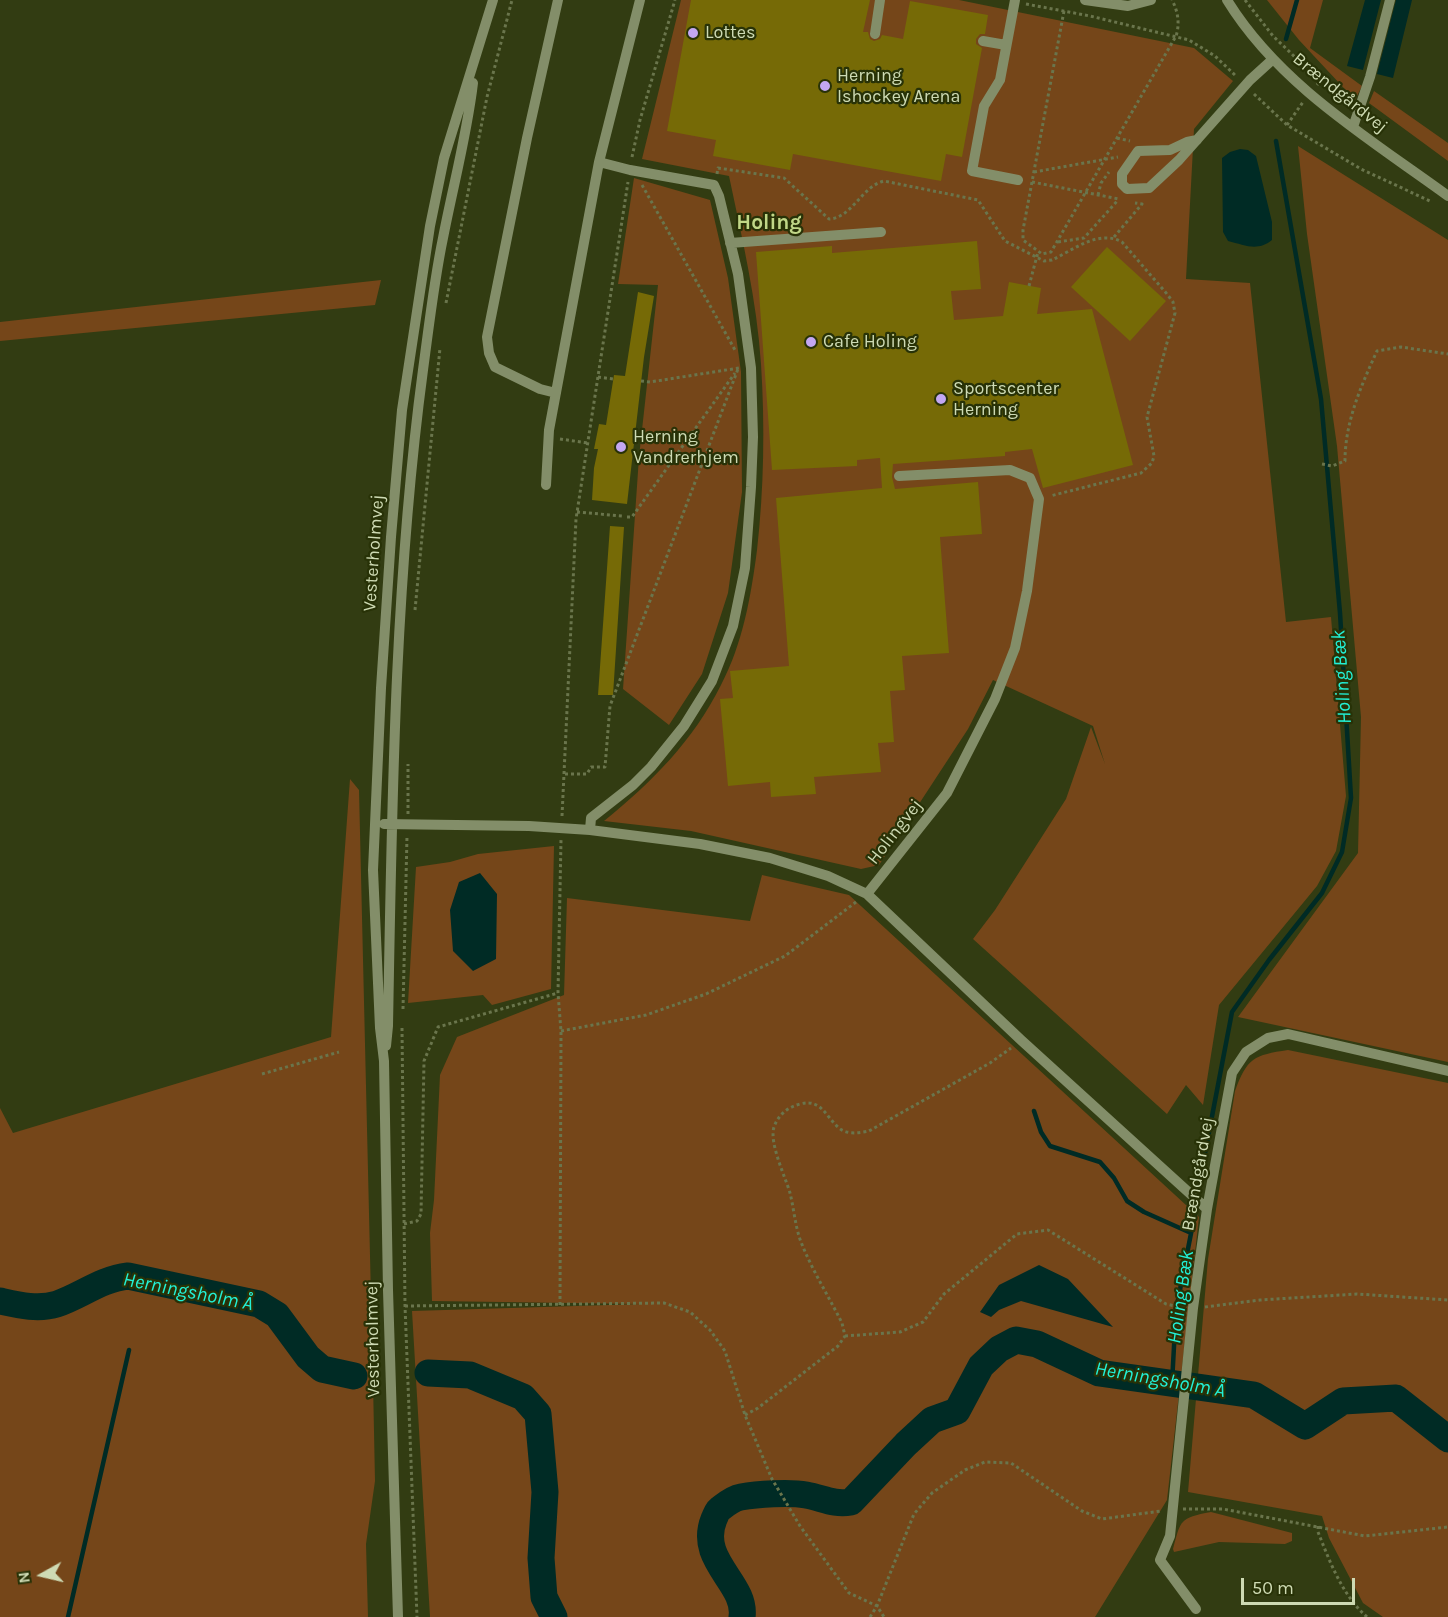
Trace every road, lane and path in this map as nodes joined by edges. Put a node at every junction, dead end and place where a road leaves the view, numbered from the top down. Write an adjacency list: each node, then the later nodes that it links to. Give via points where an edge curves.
1 (494, 0): 19 (street, Vesterholmvej)
2 (512, 0): 47 (path, via 487,97)
3 (558, 0): 55 (street, via 487,337 495,367)
4 (640, 0): 27 (street)
5 (675, 0): 29 (path, via 640,120)
6 (880, 0): 15 (street)
7 (1085, 0): 8 (street, via 1128,6)
8 (1151, 0)
9 (1172, 0): 16 (path, via 1178,16)
10 (1227, 0): 20 (street, Brændgårdvej)
11 (1245, 0): 22 (path, via 1273,36 1320,81)
12 (1390, 0): 24 (street)
13 (1015, 1): 14 (path); 18 (street)
14 (1064, 11): 16 (path); 30 (path)
15 (875, 34)
16 (1176, 36): 21 (path, via 1215,56); 26 (path)
17 (983, 41): 18 (street)
18 (1006, 45): 31 (street, via 1000,80 984,106 972,171)
19 (477, 55): 68 (street, Vesterholmvej, via 444,158 432,214 402,410); 70 (street, Vesterholmvej, via 442,241 423,370 401,594)
20 (1272, 60): 21 (street); 22 (street, Brændgårdvej)
21 (1246, 85): 23 (path); 25 (street)
22 (1310, 94): 23 (path); 24 (street, Brændgårdvej)
23 (1287, 125): 39 (path, via 1361,169)
24 (1353, 127): 36 (street, Brændgårdvej)
25 (1197, 140): 28 (street, via 1170,150 1138,151); 34 (street, via 1149,188)
26 (1105, 159): 28 (path, via 1118,157); 30 (path); 35 (path)
27 (599, 162): 29 (street); 55 (street)
28 (1129, 164): 34 (street, via 1122,174 1122,184)
29 (630, 170): 33 (street); 50 (path, via 638,177 735,348); 52 (path)
30 (1035, 172): 32 (path)
31 (1018, 180): 32 (path)
32 (1033, 182): 35 (path); 44 (path, via 1023,240)
33 (714, 185): 42 (street); 45 (path, via 718,168 784,178 829,219 841,216 875,183 884,181 978,200 1005,241)
34 (1127, 189): 37 (path)
35 (1086, 192): 37 (path); 43 (path)
36 (1448, 196)
37 (1119, 199): 43 (path, via 1084,238)
38 (1130, 202): 41 (path, via 1142,204)
39 (1438, 205)
40 (881, 232): 42 (street)
41 (1113, 237): 45 (path, via 1095,239 1052,260); 61 (path, via 1122,242 1167,294 1176,313 1148,417 1154,456 1141,473)
42 (730, 243): 51 (street)
43 (1057, 243): 44 (path, via 1051,252)
44 (1038, 252): 45 (path)
45 (1036, 257): 46 (path)
46 (1029, 286)
47 (445, 312)
48 (441, 342): 65 (path)
49 (1448, 354): 58 (path, via 1401,347 1377,351 1361,385 1346,439 1346,461 1332,466)
50 (739, 368): 51 (path); 54 (path); 64 (path, via 632,517); 67 (path, via 610,706 605,767 591,767 587,774)
51 (751, 368): 72 (street, via 751,487 745,568 733,626 712,681 684,726 651,767 591,818)
52 (598, 377): 53 (path); 57 (path)
53 (613, 380)
54 (641, 381)
55 (556, 393): 56 (street)
56 (548, 437): 57 (path); 60 (street)
57 (588, 443): 62 (path)
58 (1322, 464)
59 (899, 476): 61 (street, via 1010,470 1030,478)
60 (546, 485)
61 (1039, 499): 73 (street, Holingvej, via 1027,591 1014,648 995,699 948,793)
62 (577, 512): 63 (path); 67 (path)
63 (622, 516)
64 (627, 517)
65 (414, 615)
66 (408, 762): 69 (path)
67 (565, 774): 71 (path)
68 (375, 823): 70 (street); 80 (street, Vesterholmvej, via 375,917)
69 (408, 823): 70 (street); 71 (street); 75 (path)
70 (391, 824): 80 (street, Vesterholmvej)
71 (561, 828): 72 (street); 74 (path)
72 (590, 830): 73 (street, via 700,844 770,858 828,876)
73 (867, 894): 77 (path, via 785,956 706,994 646,1015); 78 (street)
74 (558, 993): 77 (path); 84 (path, via 438,1027 424,1061 421,1214 417,1221)
75 (402, 1016)
76 (402, 1027): 84 (path)
77 (561, 1031): 86 (path)
78 (1021, 1040): 83 (street); 89 (path, via 990,1063 869,1131 856,1134 840,1130 824,1109 815,1104 802,1102 780,1115 773,1129 774,1145 801,1241)
79 (339, 1052): 82 (path)
80 (384, 1061): 96 (street, Vesterholmvej)
81 (1448, 1071): 83 (street, Brændgårdvej, via 1288,1034 1268,1038 1246,1052 1232,1073)
82 (262, 1074)
83 (1207, 1209): 88 (street, Brændgårdvej)
84 (404, 1224): 87 (path)
85 (1448, 1300): 88 (path, via 1357,1294)
86 (560, 1305): 87 (path); 90 (path, via 664,1303 690,1312 725,1351)
87 (405, 1306): 97 (path)
88 (1193, 1308): 89 (path, via 1166,1304 1047,1230 1017,1234 944,1294 923,1322 900,1332); 91 (street, Brændgårdvej)
89 (845, 1336): 90 (path, via 838,1346)
90 (745, 1415): 94 (path, via 772,1479 800,1526 849,1593)
91 (1173, 1510): 92 (path, via 1223,1509); 94 (path, via 1102,1519 1082,1511 1011,1463 985,1462 965,1470 932,1493 914,1514); 95 (street, Brændgårdvej, via 1170,1536 1160,1560)
92 (1318, 1526): 93 (path, via 1365,1536); 100 (path, via 1341,1584)
93 (1448, 1527)
94 (878, 1606): 98 (path); 99 (path)
95 (1196, 1609)
96 (398, 1617)
97 (417, 1617)
98 (870, 1617)
99 (884, 1617)
100 (1367, 1617)

